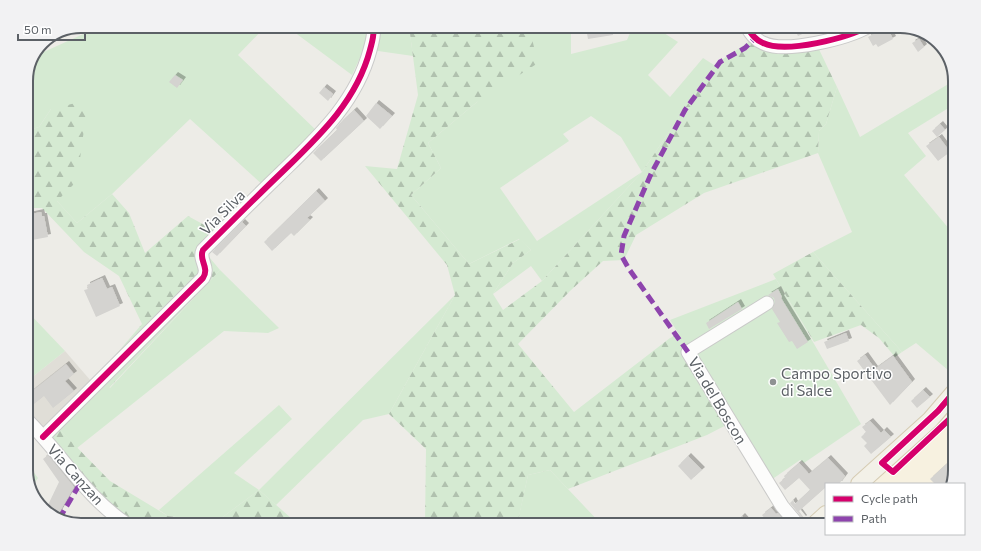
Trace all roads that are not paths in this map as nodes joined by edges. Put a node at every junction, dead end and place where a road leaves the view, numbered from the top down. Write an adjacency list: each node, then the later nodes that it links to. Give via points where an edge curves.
1 (373, 33): 7 (street, Via Silva, via 354,92 339,113 322,133 202,250 201,256 206,268 203,278)
2 (751, 33): 3 (street, via 761,43 781,47 797,46)
3 (853, 33)
4 (767, 303): 10 (street, Via del Boscon, via 688,352 782,506)
5 (948, 399): 8 (main road, via 930,420)
6 (33, 426): 7 (street, Via Canzan)
7 (43, 437): 9 (street, Via Canzan, via 86,488)
8 (860, 483)
9 (120, 518)
10 (792, 518)

